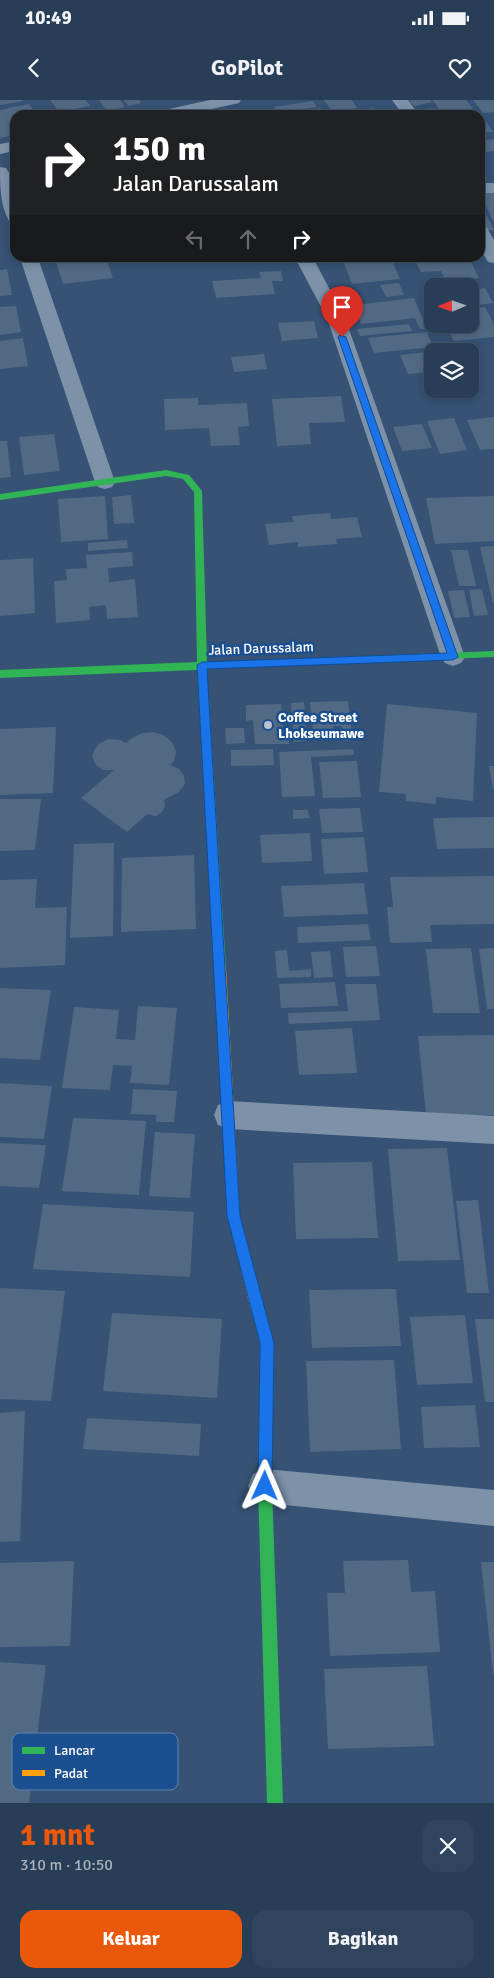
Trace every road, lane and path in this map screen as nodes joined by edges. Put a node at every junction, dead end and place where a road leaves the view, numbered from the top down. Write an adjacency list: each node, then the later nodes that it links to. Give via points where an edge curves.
1 (234, 100): 2 (street)
2 (215, 110)
3 (0, 172): 4 (street)
4 (10, 201)
5 (485, 240): 6 (street)
6 (494, 258)
7 (30, 262): 9 (street)
8 (306, 262): 12 (street, via 336,318)
9 (105, 482): 10 (street); 13 (street, via 166,473 186,477 198,491)
10 (0, 497)
11 (494, 654): 12 (street, Jalan Darussalam)
12 (453, 657): 13 (street, Jalan Darussalam)
13 (202, 665): 14 (street, Jalan Darussalam); 15 (street)
14 (0, 674)
15 (229, 1115): 16 (street); 17 (street, via 234,1216 267,1343)
16 (494, 1130)
17 (265, 1486): 18 (street); 19 (street)
18 (494, 1508)
19 (274, 1803)

